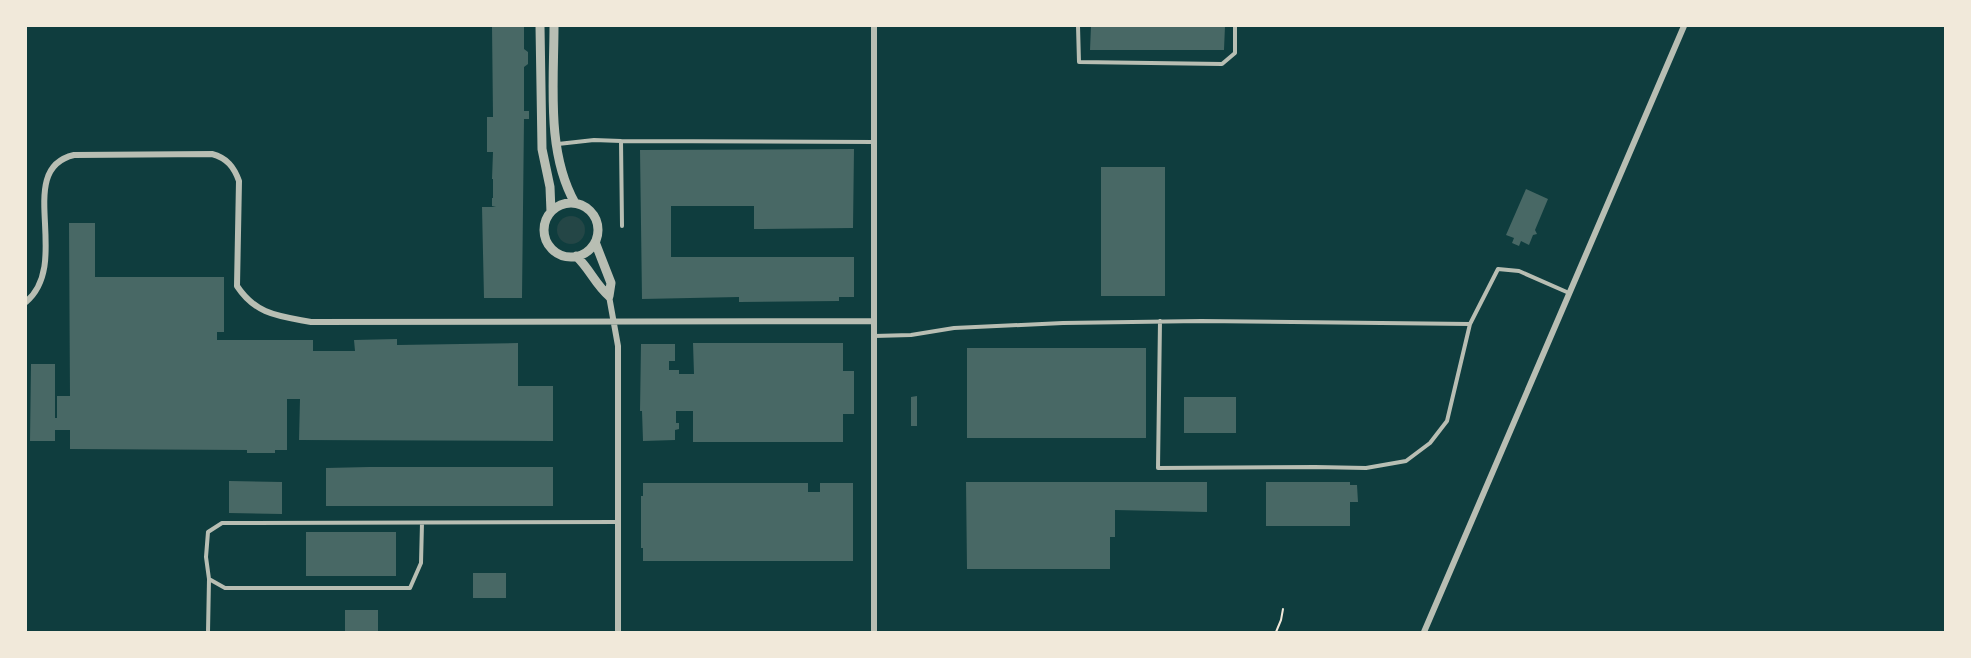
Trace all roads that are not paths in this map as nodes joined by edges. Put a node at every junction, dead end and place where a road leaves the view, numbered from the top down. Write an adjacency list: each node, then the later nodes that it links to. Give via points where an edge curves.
1 (540, 26): 11 (street, via 542,149)
2 (554, 26): 9 (street)
3 (874, 26): 8 (street)
4 (1078, 26): 5 (lane, via 1078,62 1222,64 1234,53)
5 (1235, 26)
6 (1684, 26): 15 (street)
7 (621, 141): 8 (lane); 9 (lane); 12 (lane)
8 (874, 142): 18 (street)
9 (557, 144): 10 (street, via 565,183)
10 (575, 204): 11 (street, via 562,205); 13 (street, via 585,207 595,218)
11 (551, 212): 14 (street, via 545,224 548,243 556,252)
12 (622, 226)
13 (595, 242): 14 (street); 16 (street, via 611,283)
14 (576, 256): 16 (street)
15 (1570, 293): 21 (lane, via 1519,271 1498,269); 29 (street)
16 (609, 296): 20 (street)
17 (26, 302): 20 (street, via 43,276 45,182 49,170 59,160 74,155 212,154 229,163 239,181 237,286 246,299 273,315 311,322)
18 (874, 321): 20 (street); 22 (street)
19 (1160, 321): 21 (lane); 21 (lane, via 1158,468 1366,468 1406,461 1430,443 1447,421); 22 (lane, via 954,328)
20 (615, 322): 23 (street, via 619,353)
21 (1470, 324)
22 (874, 336): 28 (street)
23 (618, 522): 24 (lane); 27 (street)
24 (422, 523): 25 (lane, via 222,523 208,532); 25 (lane, via 421,563 410,588 225,588)
25 (209, 579): 26 (lane)
26 (208, 633)
27 (618, 633)
28 (874, 633)
29 (1424, 633)

